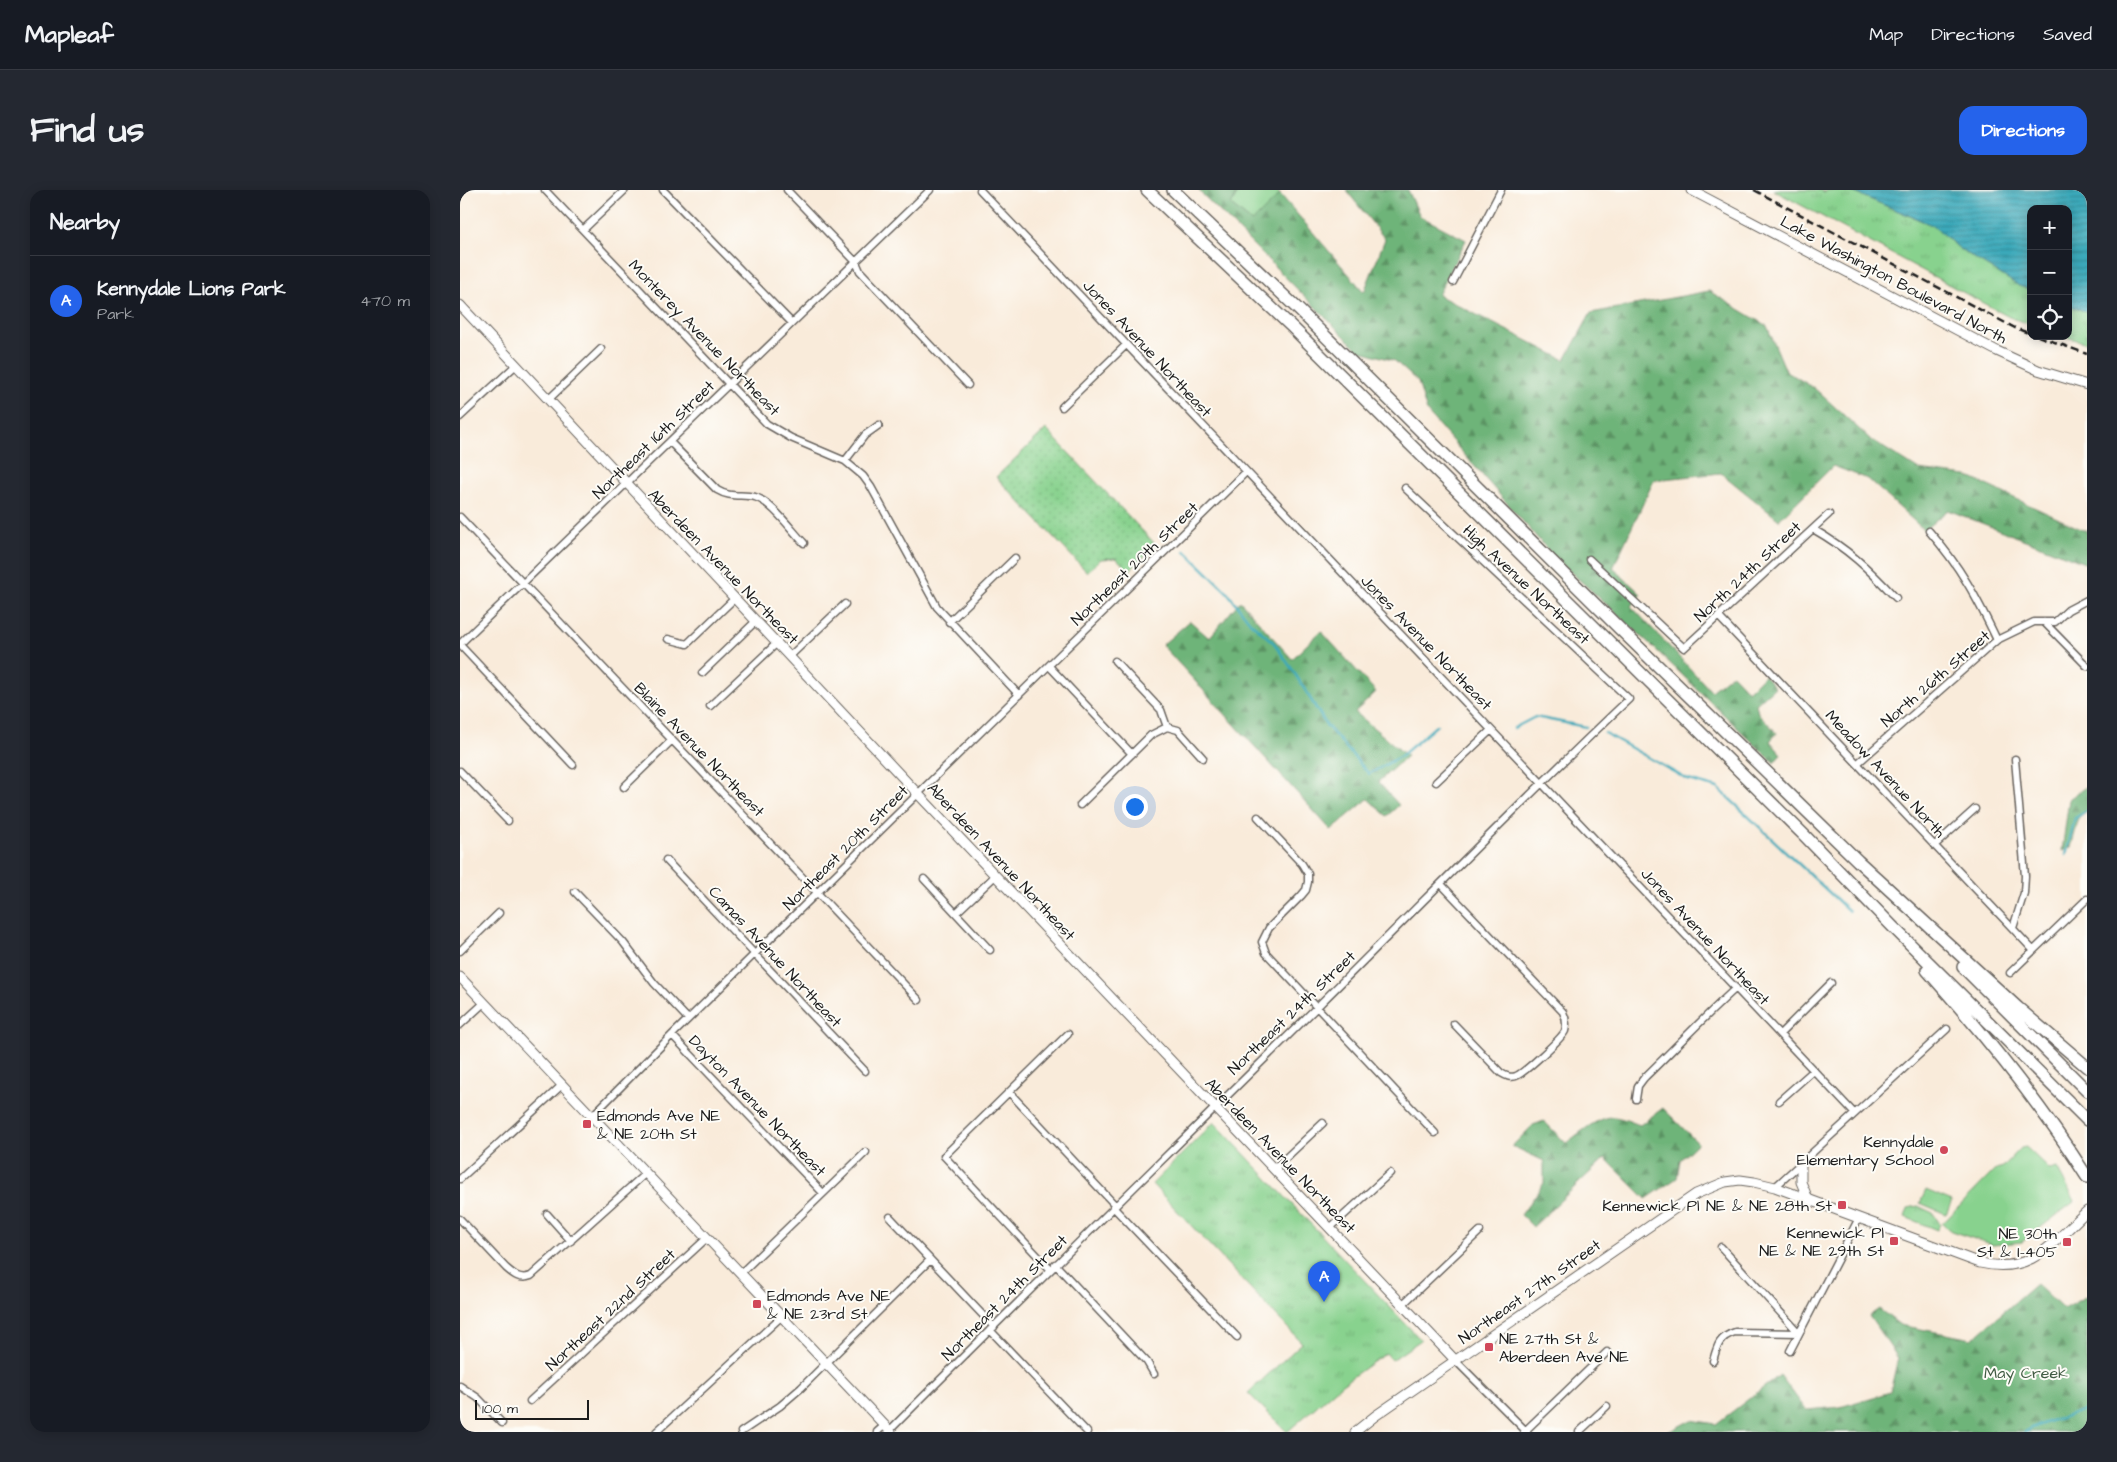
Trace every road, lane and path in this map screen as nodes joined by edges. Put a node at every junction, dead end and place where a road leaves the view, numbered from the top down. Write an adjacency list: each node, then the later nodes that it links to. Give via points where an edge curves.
1 (545, 190): 13 (street, Monterey Avenue Northeast)
2 (625, 190): 13 (street)
3 (664, 190): 17 (street)
4 (787, 190): 14 (street)
5 (930, 190): 14 (street, Northeast 16th Street)
6 (980, 190): 18 (street, Jones Avenue Northeast)
7 (1142, 190): 12 (highway)
8 (1146, 190): 12 (highway)
9 (1173, 190): 81 (highway, via 1300,311)
10 (1501, 190): 15 (street)
11 (1691, 190): 23 (street, Lake Washington Boulevard North, via 1997,351 2038,370)
12 (1177, 218): 78 (highway, via 1293,328)
13 (583, 230): 21 (street, Monterey Avenue Northeast)
14 (856, 262): 17 (street, Northeast 16th Street); 22 (street, via 860,272)
15 (1453, 282)
16 (460, 305): 20 (street, Aberdeen Avenue Northeast)
17 (792, 323): 21 (street, Northeast 16th Street)
18 (1126, 344): 25 (street); 30 (street, Jones Avenue Northeast)
19 (601, 349): 24 (street)
20 (516, 365): 24 (street, Aberdeen Avenue Northeast); 26 (street)
21 (729, 384): 28 (street, Northeast 16th Street); 29 (street, Monterey Avenue Northeast, via 767,424)
22 (968, 385)
23 (2087, 385)
24 (548, 400): 31 (street, Aberdeen Avenue Northeast)
25 (1062, 407)
26 (460, 417)
27 (879, 425): 29 (street, via 865,435)
28 (670, 442): 31 (street, Northeast 16th Street); 37 (street, via 724,495 754,497 766,502)
29 (845, 461): 47 (street, Monterey Avenue Northeast, via 871,487 937,607)
30 (1246, 472): 55 (street, Northeast 20th Street); 62 (street, Jones Avenue Northeast)
31 (626, 485): 40 (street, Northeast 16th Street); 41 (street, Aberdeen Avenue Northeast)
32 (1405, 488): 59 (street, High Avenue Northeast)
33 (1829, 514): 35 (street, North 24th Street)
34 (460, 517): 40 (street, Blaine Avenue Northeast)
35 (1813, 529): 42 (street, via 1855,556); 45 (street, North 24th Street)
36 (1929, 531): 50 (street, via 1961,571)
37 (804, 544)
38 (1014, 558): 47 (street)
39 (1589, 559): 45 (street, North 24th Street, via 1684,648)
40 (523, 584): 52 (street, Northeast 16th Street); 63 (street, Blaine Avenue Northeast)
41 (735, 598): 46 (street, Aberdeen Avenue Northeast); 49 (street, via 687,644)
42 (1896, 598)
43 (2087, 600): 48 (street, North 26th Street, via 2068,610 2055,622)
44 (845, 604): 53 (street)
45 (1718, 616): 67 (street, Meadow Avenue North)
46 (756, 621): 51 (street, Aberdeen Avenue Northeast); 57 (street)
47 (949, 622): 58 (street, Monterey Avenue Northeast)
48 (2043, 622): 50 (street, North 26th Street, via 2034,622); 56 (street)
49 (668, 639)
50 (1997, 640): 67 (street, North 26th Street)
51 (777, 643): 53 (street, Aberdeen Avenue Northeast); 60 (street)
52 (460, 644): 68 (street)
53 (790, 656): 73 (street, Aberdeen Avenue Northeast)
54 (1115, 661): 61 (street, via 1161,710)
55 (1049, 666): 58 (street, Northeast 20th Street); 64 (street)
56 (2087, 666)
57 (702, 673)
58 (1020, 695): 73 (street, Northeast 20th Street)
59 (1629, 699): 71 (street, Northeast 24th Street)
60 (710, 706)
61 (1167, 727): 64 (street, via 1156,731); 65 (street, via 1178,730)
62 (1491, 730): 70 (street); 71 (street, Jones Avenue Northeast)
63 (672, 740): 72 (street); 86 (street, Blaine Avenue Northeast)
64 (1132, 754): 74 (street)
65 (1204, 758)
66 (2015, 760): 90 (street, via 2025,876)
67 (1858, 763): 79 (street, Meadow Avenue North)
68 (573, 766)
69 (460, 771): 77 (street)
70 (1436, 782)
71 (1541, 782): 84 (street, Northeast 24th Street); 98 (street, Jones Avenue Northeast)
72 (624, 787)
73 (918, 794): 82 (street, Aberdeen Avenue Northeast); 86 (street, Northeast 20th Street)
74 (1080, 805)
75 (1975, 809): 79 (street)
76 (1258, 817): 101 (street, via 1308,874 1306,890 1269,928 1262,942 1270,958)
77 (508, 821)
78 (1806, 837): 120 (highway); 128 (highway, via 1993,1046 2054,1126)
79 (1935, 846): 90 (street, Meadow Avenue North)
80 (666, 860): 94 (street, Camas Avenue Northeast)
81 (1858, 862): 109 (highway); 113 (highway)
82 (995, 876): 89 (street); 117 (street, Aberdeen Avenue Northeast)
83 (924, 879): 89 (street)
84 (1441, 884): 101 (street, Northeast 24th Street); 103 (street, via 1563,1012 1566,1029 1521,1073 1511,1077 1501,1073)
85 (575, 892): 102 (street, Dayton Avenue Northeast, via 623,942 654,983)
86 (819, 893): 94 (street, Northeast 20th Street); 99 (street, Blaine Avenue Northeast)
87 (2087, 899): 92 (street)
88 (499, 913): 93 (street)
89 (956, 914): 91 (street)
90 (2013, 928): 92 (street, Meadow Avenue North)
91 (990, 950)
92 (2033, 950): 95 (street)
93 (460, 951)
94 (756, 955): 102 (street, Northeast 20th Street); 111 (street, Camas Avenue Northeast)
95 (2010, 973)
96 (460, 977): 100 (street)
97 (1832, 983): 107 (street)
98 (1736, 988): 107 (street, Jones Avenue Northeast); 115 (street, via 1644,1078 1638,1086)
99 (920, 1000)
100 (484, 1003): 104 (street); 112 (street)
101 (1317, 1007): 117 (street, Northeast 24th Street); 122 (street)
102 (688, 1019): 108 (street, Northeast 20th Street)
103 (1454, 1024)
104 (460, 1025)
105 (1947, 1029): 118 (street)
106 (1068, 1034): 114 (street)
107 (1780, 1034): 110 (street, Jones Avenue Northeast)
108 (672, 1035): 119 (street, Northeast 20th Street); 131 (street, Dayton Avenue Northeast)
109 (2087, 1067)
110 (1814, 1070): 116 (street); 118 (street, Jones Avenue Northeast)
111 (865, 1072)
112 (562, 1085): 119 (street); 129 (street)
113 (2087, 1091)
114 (1009, 1092): 133 (street); 146 (street, via 944,1156)
115 (1636, 1099)
116 (1779, 1101)
117 (1214, 1106): 125 (street, Aberdeen Avenue Northeast); 133 (street, Northeast 24th Street)
118 (1854, 1113): 124 (street)
119 (592, 1116): 126 (street)
120 (2087, 1120)
121 (1323, 1123): 125 (street)
122 (1435, 1134)
123 (866, 1152): 131 (street)
124 (1801, 1163): 130 (street); 132 (street, via 1800,1182)
125 (1274, 1169): 139 (street, Aberdeen Avenue Northeast)
126 (646, 1173): 141 (street); 142 (street)
127 (1390, 1173): 139 (street)
128 (2087, 1177)
129 (460, 1179)
130 (1775, 1187): 132 (street); 155 (street, Northeast 27th Street, via 1740,1180 1724,1182 1696,1194)
131 (823, 1193): 147 (street)
132 (1808, 1199): 137 (street)
133 (1114, 1206): 145 (street, Northeast 24th Street); 152 (street)
134 (2087, 1211): 137 (street, via 2036,1257 2019,1265 1996,1267 1980,1264)
135 (547, 1214): 142 (street)
136 (890, 1217): 144 (street)
137 (1859, 1218): 151 (street)
138 (460, 1219): 142 (street, via 514,1275 525,1279)
139 (1330, 1228): 148 (street, Aberdeen Avenue Northeast)
140 (1480, 1231): 148 (street)
141 (707, 1238): 147 (street); 160 (street, Northeast 22nd Street)
142 (571, 1241)
143 (1721, 1246): 151 (street)
144 (930, 1260): 150 (street); 157 (street)
145 (1056, 1264): 146 (street, Northeast 24th Street); 158 (street, via 1147,1362)
146 (1050, 1269): 150 (street, Northeast 24th Street)
147 (741, 1273): 149 (street)
148 (1402, 1305): 155 (street, Aberdeen Avenue Northeast)
149 (782, 1316): 157 (street); 164 (street)
150 (992, 1329): 163 (street, Northeast 24th Street); 167 (street)
151 (1799, 1333): 153 (street); 156 (street, via 1735,1332 1718,1343)
152 (1237, 1337)
153 (1790, 1350)
154 (1607, 1352): 169 (street)
155 (1455, 1360): 168 (street, Northeast 27th Street); 169 (street, Aberdeen Avenue Northeast)
156 (1712, 1361)
157 (827, 1363): 163 (street); 165 (street, via 780,1406)
158 (1154, 1374)
159 (461, 1389): 162 (street, via 478,1398)
160 (530, 1401)
161 (1607, 1406): 170 (street)
162 (502, 1424)
163 (889, 1429): 166 (street, Northeast 24th Street)
164 (656, 1432)
165 (741, 1432)
166 (877, 1432)
167 (1087, 1432)
168 (1355, 1432)
169 (1525, 1432)
170 (1579, 1432)

